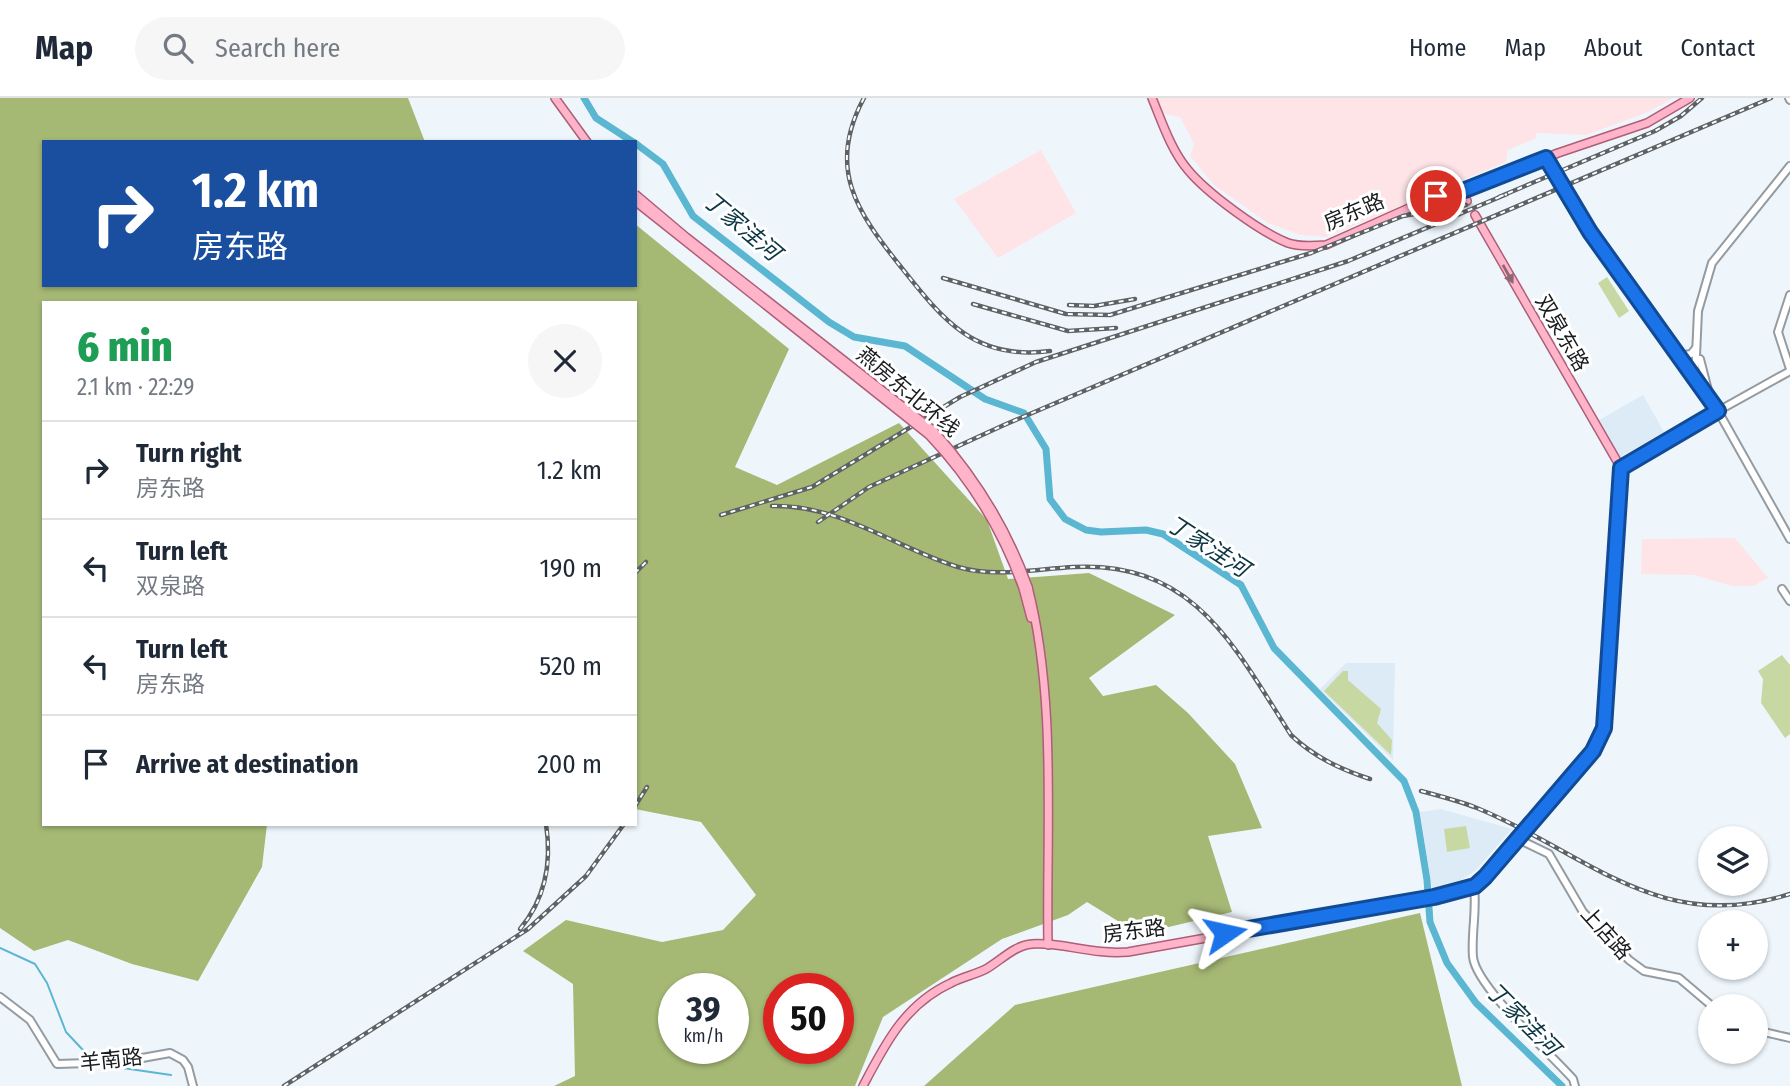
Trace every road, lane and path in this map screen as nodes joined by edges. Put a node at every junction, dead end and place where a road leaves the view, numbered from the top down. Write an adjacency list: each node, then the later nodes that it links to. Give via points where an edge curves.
1 (549, 98): 5 (main road)
2 (555, 98): 6 (main road)
3 (1152, 98): 9 (main road, 房东路, via 1171,143 1203,187 1290,244 1326,245 1436,196)
4 (1690, 98): 7 (main road, 房东路, via 1647,123)
5 (580, 140)
6 (586, 140)
7 (1546, 158): 9 (main road, 房东路); 16 (main road, via 1590,232)
8 (1790, 166): 15 (street, via 1712,263 1700,299)
9 (1461, 190): 11 (main road)
10 (637, 196): 23 (main road, 燕房东北环线, bridge, via 934,431 966,468 997,517)
11 (1467, 201)
12 (637, 203): 23 (main road, 燕房东北环线, bridge, via 929,435 961,470 986,508)
13 (1475, 215): 21 (main road, 双泉东路, one-way to 21)
14 (1790, 295): 17 (street, via 1778,332)
15 (1697, 347): 16 (street, via 1691,354); 18 (street); 19 (street)
16 (1678, 356): 18 (main road)
17 (1790, 370): 20 (street)
18 (1695, 378): 19 (main road)
19 (1710, 398): 20 (main road)
20 (1718, 411): 21 (main road); 22 (street)
21 (1621, 468): 26 (main road, via 1604,728 1593,751)
22 (1790, 539)
23 (1026, 587): 28 (main road, 燕房东北环线, via 1039,694)
24 (1782, 589): 25 (street)
25 (1790, 601)
26 (1518, 839): 27 (main road); 29 (street, 上店路, via 1549,854 1583,912 1636,967 1679,978)
27 (1475, 886): 28 (main road, 房东路, via 1128,952 1089,953); 35 (street, via 1473,960 1506,1009)
28 (1045, 945): 34 (main road, 房东路, via 1017,948 917,1004 891,1034)
29 (1698, 994)
30 (0, 997): 33 (street, 羊南路, via 30,1020 57,1064 107,1063 170,1053 188,1067)
31 (1768, 1033): 32 (street)
32 (1790, 1038)
33 (193, 1086)
34 (863, 1086)
35 (1575, 1086)

